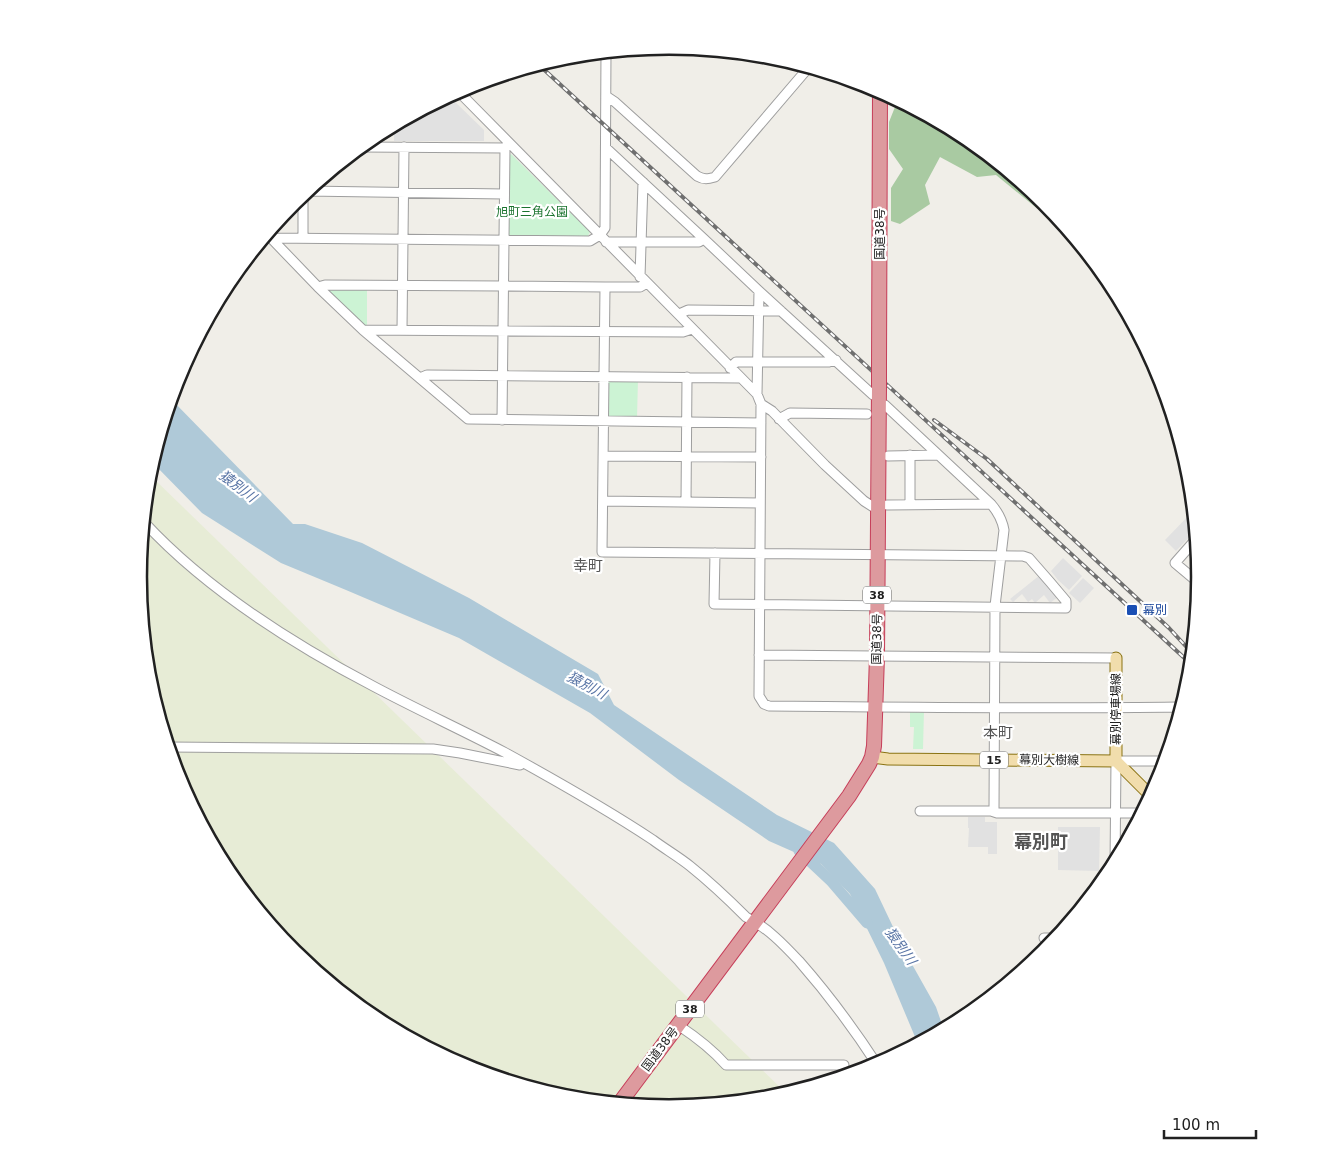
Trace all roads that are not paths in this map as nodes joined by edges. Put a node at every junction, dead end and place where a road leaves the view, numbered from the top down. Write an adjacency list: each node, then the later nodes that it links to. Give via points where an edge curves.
1 (606, 59): 3 (street)
2 (804, 73): 3 (street, via 715,178 708,179 697,176)
3 (606, 96): 9 (street)
4 (464, 98): 6 (street)
5 (880, 100): 45 (highway, 国道38号 / 38, bridge, via 879,366)
6 (507, 145): 8 (street); 13 (street); 17 (street)
7 (373, 147): 8 (street)
8 (404, 147): 12 (street)
9 (606, 148): 10 (street); 17 (street)
10 (644, 182): 20 (street); 22 (street)
11 (318, 191): 12 (street)
12 (403, 192): 13 (street); 19 (street)
13 (504, 194): 21 (street)
14 (303, 205): 16 (street)
15 (274, 236): 16 (street)
16 (303, 238): 19 (street)
17 (603, 238): 21 (street, via 590,241); 22 (street); 23 (street)
18 (272, 239): 25 (street)
19 (402, 239): 21 (street); 24 (street)
20 (704, 239): 22 (street, via 699,242); 28 (street)
21 (504, 240): 26 (street)
22 (642, 241): 23 (street)
23 (644, 280): 27 (street, via 640,287); 31 (street)
24 (402, 285): 25 (street); 26 (street); 34 (street)
25 (318, 286): 33 (street)
26 (503, 286): 27 (street); 35 (street)
27 (605, 287): 36 (street)
28 (759, 291): 29 (street); 30 (street)
29 (758, 311): 30 (street); 31 (street, via 688,310); 38 (street)
30 (781, 311): 37 (street)
31 (679, 314): 32 (street)
32 (692, 329): 36 (street, via 683,332); 39 (street)
33 (364, 330): 34 (street); 43 (street)
34 (402, 330): 35 (street)
35 (503, 331): 36 (street); 40 (street)
36 (604, 332): 41 (street)
37 (836, 360): 38 (street); 45 (street)
38 (758, 362): 39 (street, via 736,362); 46 (street)
39 (730, 368): 44 (street)
40 (502, 376): 41 (street); 43 (street, via 427,375); 51 (street)
41 (604, 376): 42 (street); 52 (street)
42 (687, 377): 44 (street); 53 (street)
43 (420, 378): 51 (street, via 468,419)
44 (740, 378): 46 (street)
45 (876, 391): 66 (highway, 国道38号 / 38)
46 (757, 394): 47 (street)
47 (761, 404): 50 (street); 54 (street)
48 (885, 405): 56 (street)
49 (867, 414): 50 (street, via 790,413)
50 (779, 419): 66 (street, via 864,501)
51 (502, 420): 52 (street)
52 (603, 421): 53 (street); 57 (street)
53 (686, 422): 54 (street); 59 (street)
54 (761, 422): 60 (street)
55 (910, 455): 56 (street); 58 (street); 65 (street)
56 (938, 455): 64 (street)
57 (603, 456): 59 (street); 61 (street)
58 (888, 456)
59 (686, 457): 60 (street); 62 (street)
60 (761, 457): 63 (street)
61 (602, 501): 62 (street); 69 (street, via 602,552)
62 (686, 502): 63 (street)
63 (760, 503): 70 (street)
64 (991, 504): 65 (street); 72 (street, via 999,514 1004,530)
65 (910, 505): 66 (street)
66 (882, 507): 71 (highway, 国道38号 / 38)
67 (149, 527): 90 (street, via 181,559 256,616 373,686)
68 (1191, 545): 73 (street, via 1175,563)
69 (715, 553): 70 (street); 74 (street, via 714,604)
70 (760, 554): 71 (street); 74 (street)
71 (878, 555): 72 (street); 75 (highway, 国道38号 / 38)
72 (1001, 556): 76 (street); 76 (street, via 1029,558 1066,601 1066,608)
73 (1192, 577)
74 (759, 604): 75 (street); 77 (street)
75 (877, 605): 76 (street); 78 (highway, 国道38号 / 38)
76 (996, 606): 79 (street)
77 (759, 655): 78 (street); 81 (street, via 759,696 764,704)
78 (876, 656): 79 (street); 81 (highway, 国道38号 / 38)
79 (995, 657): 80 (street); 83 (street)
80 (1116, 658): 84 (main road, 幕別停車場線)
81 (875, 707): 83 (street); 86 (highway, 国道38号 / 38)
82 (1175, 707): 84 (street)
83 (994, 708): 84 (street); 87 (street)
84 (1116, 708): 88 (main road, 幕別停車場線)
85 (176, 747): 90 (street, via 432,749)
86 (872, 756): 87 (main road, 幕別大樹線 / 15); 97 (highway, 国道38号 / 38, via 850,796)
87 (994, 760): 88 (main road, 幕別大樹線 / 15); 93 (street)
88 (1116, 761): 89 (street); 91 (main road); 94 (street)
89 (1158, 761)
90 (528, 766): 97 (street, via 649,838 689,865 746,917)
91 (1146, 791)
92 (920, 811): 93 (street)
93 (994, 811): 94 (street)
94 (1115, 813): 95 (street); 96 (street)
95 (1136, 813)
96 (1115, 850)
97 (759, 918): 100 (highway, 国道38号 / 38); 101 (street, via 818,983)
98 (1044, 938): 99 (street)
99 (1047, 938)
100 (678, 1025): 102 (street, via 704,1043 726,1065); 103 (highway, 国道38号 / 38)
101 (873, 1058)
102 (844, 1065)
103 (623, 1098)

